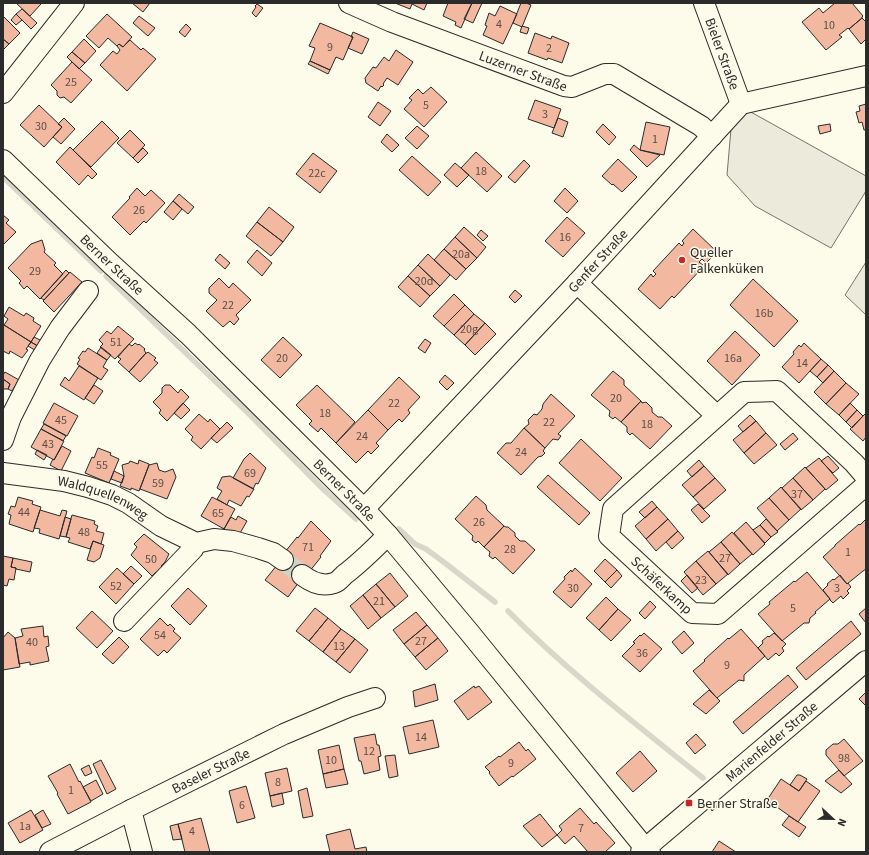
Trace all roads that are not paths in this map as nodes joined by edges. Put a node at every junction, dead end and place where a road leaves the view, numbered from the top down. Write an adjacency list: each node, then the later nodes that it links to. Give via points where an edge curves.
1 (74, 3): 5 (street)
2 (349, 3): 7 (street, Luzerner Straße, via 392,22 564,86 572,87 605,74 614,74 701,126)
3 (704, 3): 6 (street, Bieler Straße)
4 (866, 76): 6 (street)
5 (3, 93)
6 (741, 104): 7 (street, Genfer Straße)
7 (712, 136): 9 (street, Genfer Straße)
8 (3, 160): 16 (street, Berner Straße, via 193,340)
9 (577, 283): 11 (street); 16 (street, Genfer Straße)
10 (88, 291): 12 (street, via 40,360 11,417)
11 (717, 416): 14 (street, Schäferkamp, via 744,392 777,391); 15 (street, Schäferkamp, via 613,509 609,536 692,613 718,614)
12 (3, 440)
13 (3, 473): 18 (street, Waldquellenweg, via 64,481 112,495 161,526)
14 (866, 477)
15 (866, 485)
16 (364, 509): 17 (street, Berner Straße)
17 (388, 535): 20 (street, via 335,583 317,583); 25 (street, Berner Straße, via 474,637)
18 (196, 543): 19 (street, via 214,539 233,541 273,553); 21 (street)
19 (283, 560)
20 (302, 575)
21 (124, 621)
22 (866, 661): 25 (street, Marienfelder Straße)
23 (375, 698): 24 (street, Baseler Straße, via 284,734)
24 (131, 810): 26 (street, Baseler Straße); 27 (street)
25 (645, 851)
26 (50, 852)
27 (142, 852)

